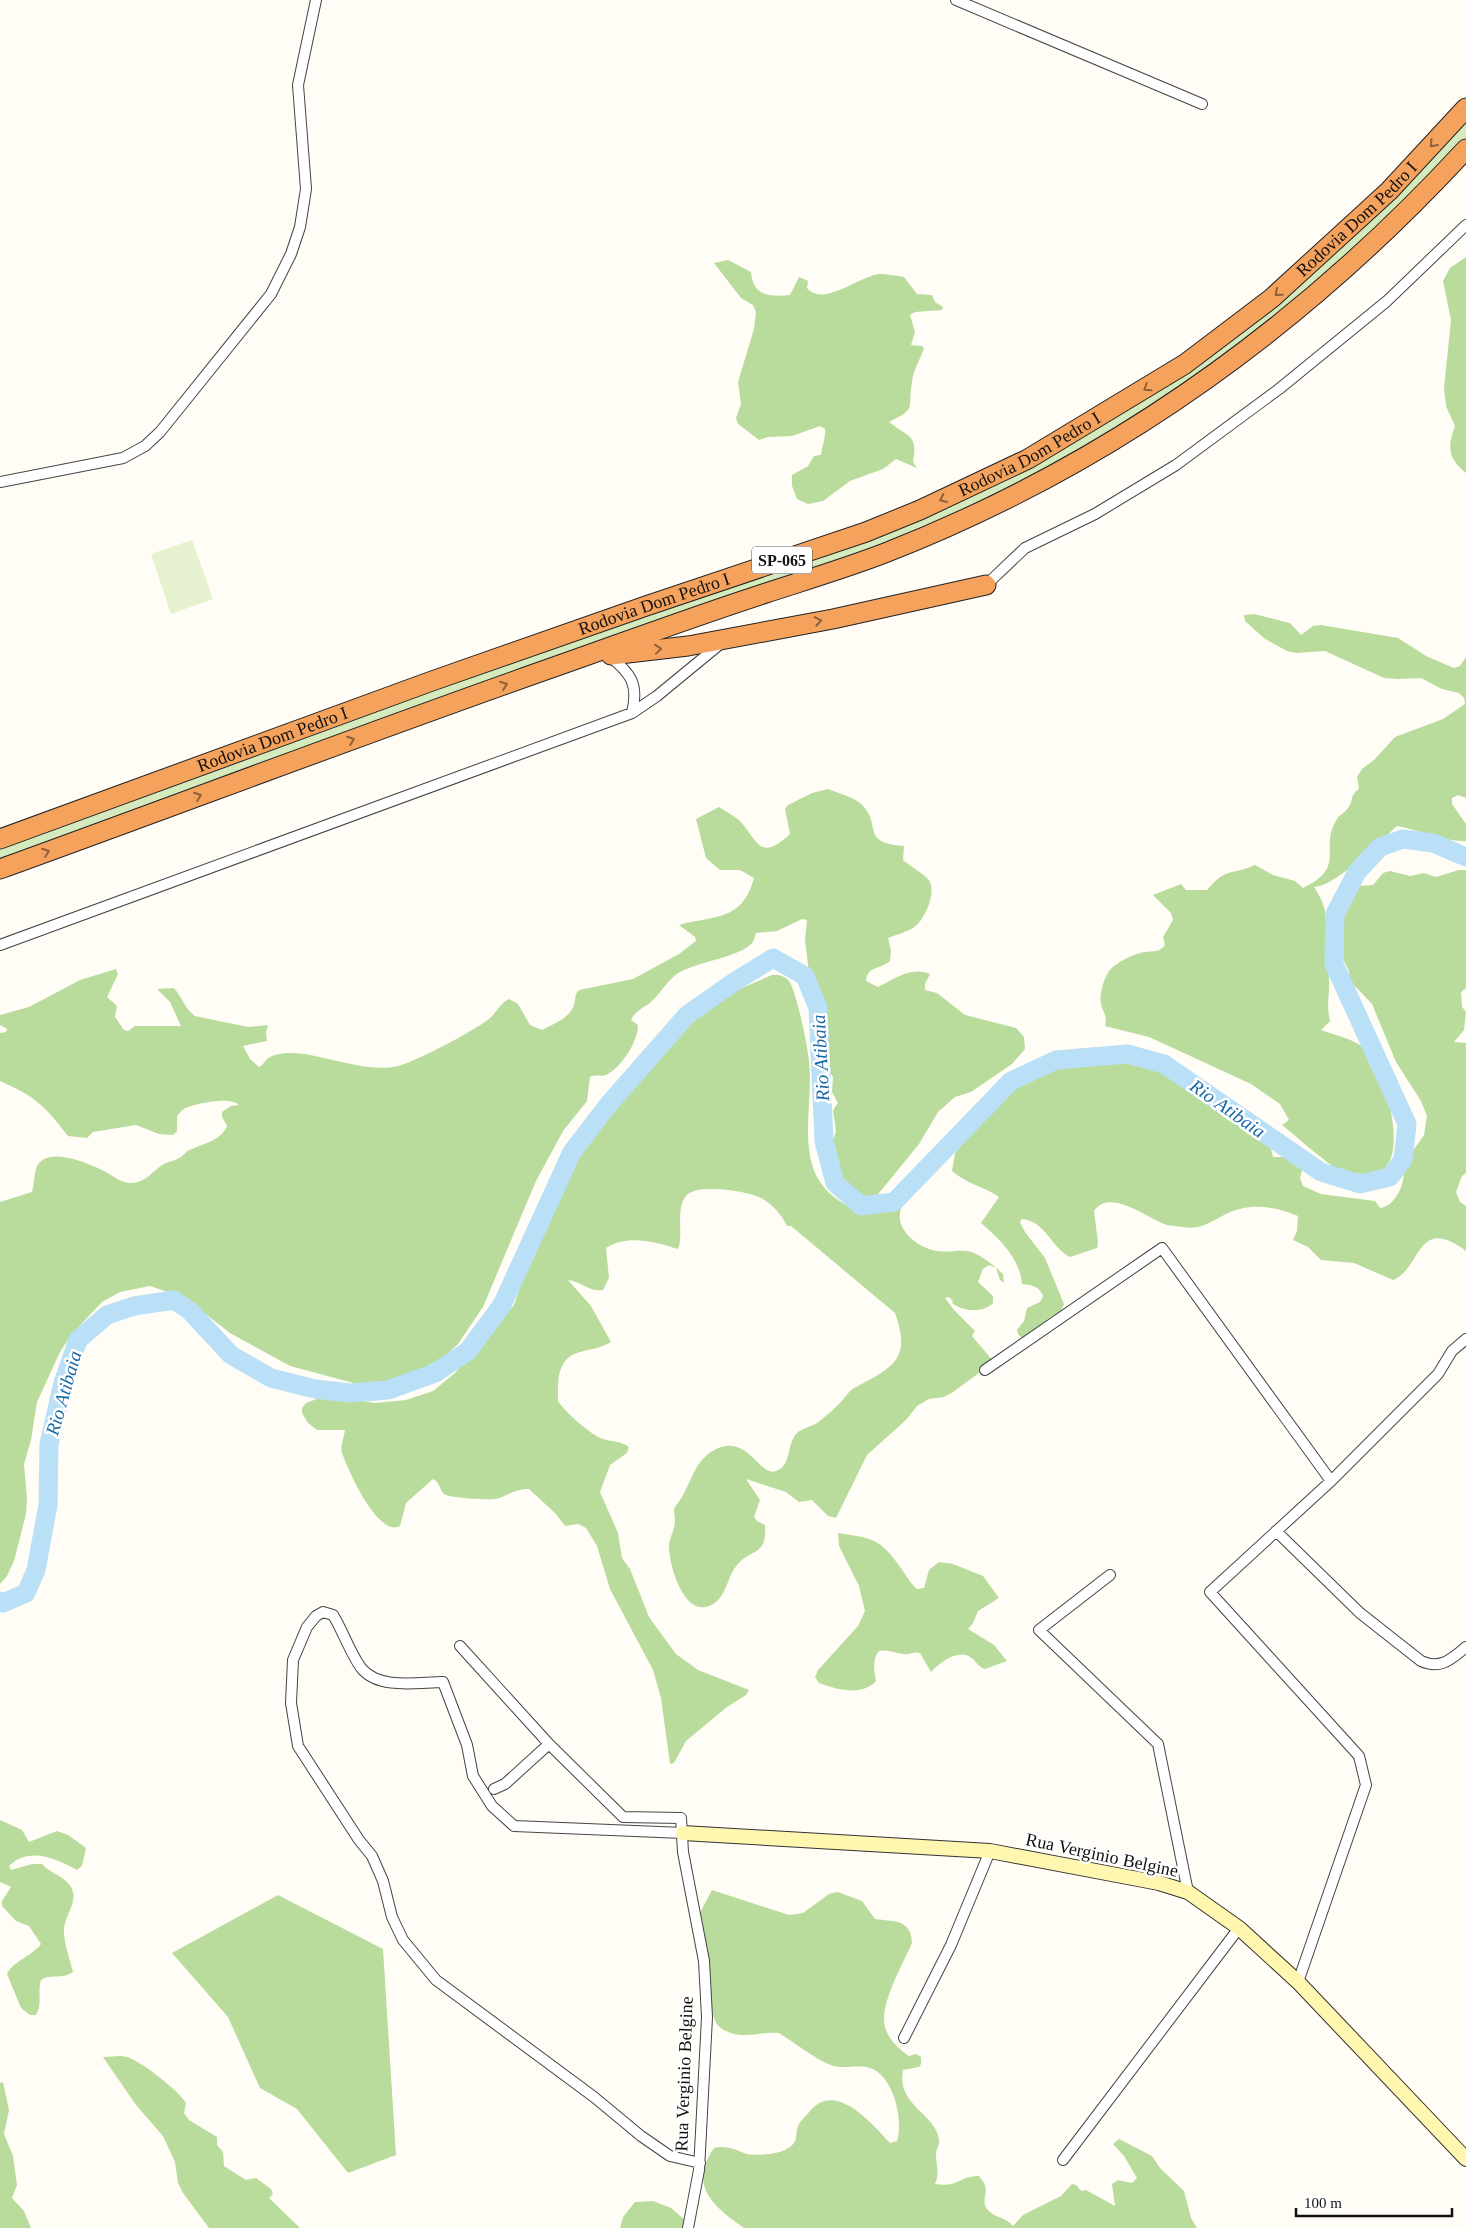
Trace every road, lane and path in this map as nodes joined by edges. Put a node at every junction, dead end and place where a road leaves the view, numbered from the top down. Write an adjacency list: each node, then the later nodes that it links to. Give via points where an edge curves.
1 (316, 0): 7 (street, via 298,85 306,189 291,254 271,294 160,432 145,446 123,458)
2 (956, 0): 3 (street)
3 (1202, 104)
4 (1466, 108): 13 (highway, Rodovia Dom Pedro I / SP-065, one-way to 13, via 1389,191 1264,304 1186,364 1028,459 866,532 432,681)
5 (1466, 149): 11 (highway, Rodovia Dom Pedro I / SP-065, via 1364,251 1269,333 1160,413 1070,466 966,518 881,554)
6 (1466, 225): 8 (street, via 1387,301 1279,389 1168,470 1096,514 1025,548)
7 (0, 482)
8 (986, 584): 9 (highway, one-way to 8, via 833,619)
9 (733, 637): 10 (highway, one-way to 9); 12 (street)
10 (608, 655): 11 (highway); 12 (street, via 632,680 636,696)
11 (525, 677): 14 (highway, Rodovia Dom Pedro I / SP-065, one-way to 11)
12 (632, 713): 15 (street)
13 (0, 839)
14 (0, 869)
15 (0, 945)
16 (1466, 1339): 18 (street, via 1448,1356 1438,1374)
17 (985, 1370): 18 (street, via 1162,1248)
18 (1332, 1481): 19 (street)
19 (1276, 1531): 22 (street, via 1360,1613 1421,1662 1444,1665); 29 (street, via 1210,1592 1359,1756 1366,1785)
20 (1110, 1575): 27 (street, via 1040,1630 1158,1744)
21 (460, 1646): 23 (street)
22 (1466, 1647)
23 (549, 1744): 24 (street, via 505,1784); 25 (street, Rua Verginio Belgine, via 623,1818 681,1818)
24 (494, 1789)
25 (682, 1833): 26 (street, Rua Verginio Belgine); 33 (street, Rua Verginio Belgine, via 682,1852 704,1961 707,2017); 33 (street, via 514,1826 492,1806 473,1776 464,1736 443,1682 388,1682 373,1677 362,1669 333,1614 323,1612 307,1627 293,1660 291,1703 298,1746 358,1840 372,1856 403,1940 436,1980 594,2097 641,2136 670,2156)
26 (990, 1851): 27 (street, Rua Verginio Belgine, via 1159,1883); 30 (street, via 951,1946)
27 (1188, 1892): 28 (street, Rua Verginio Belgine)
28 (1240, 1928): 29 (street, Rua Verginio Belgine); 32 (street)
29 (1298, 1982): 31 (street, Rua Verginio Belgine)
30 (904, 2038)
31 (1466, 2159)
32 (1064, 2160)
33 (700, 2163): 34 (street, Rua Verginio Belgine)
34 (688, 2228)

